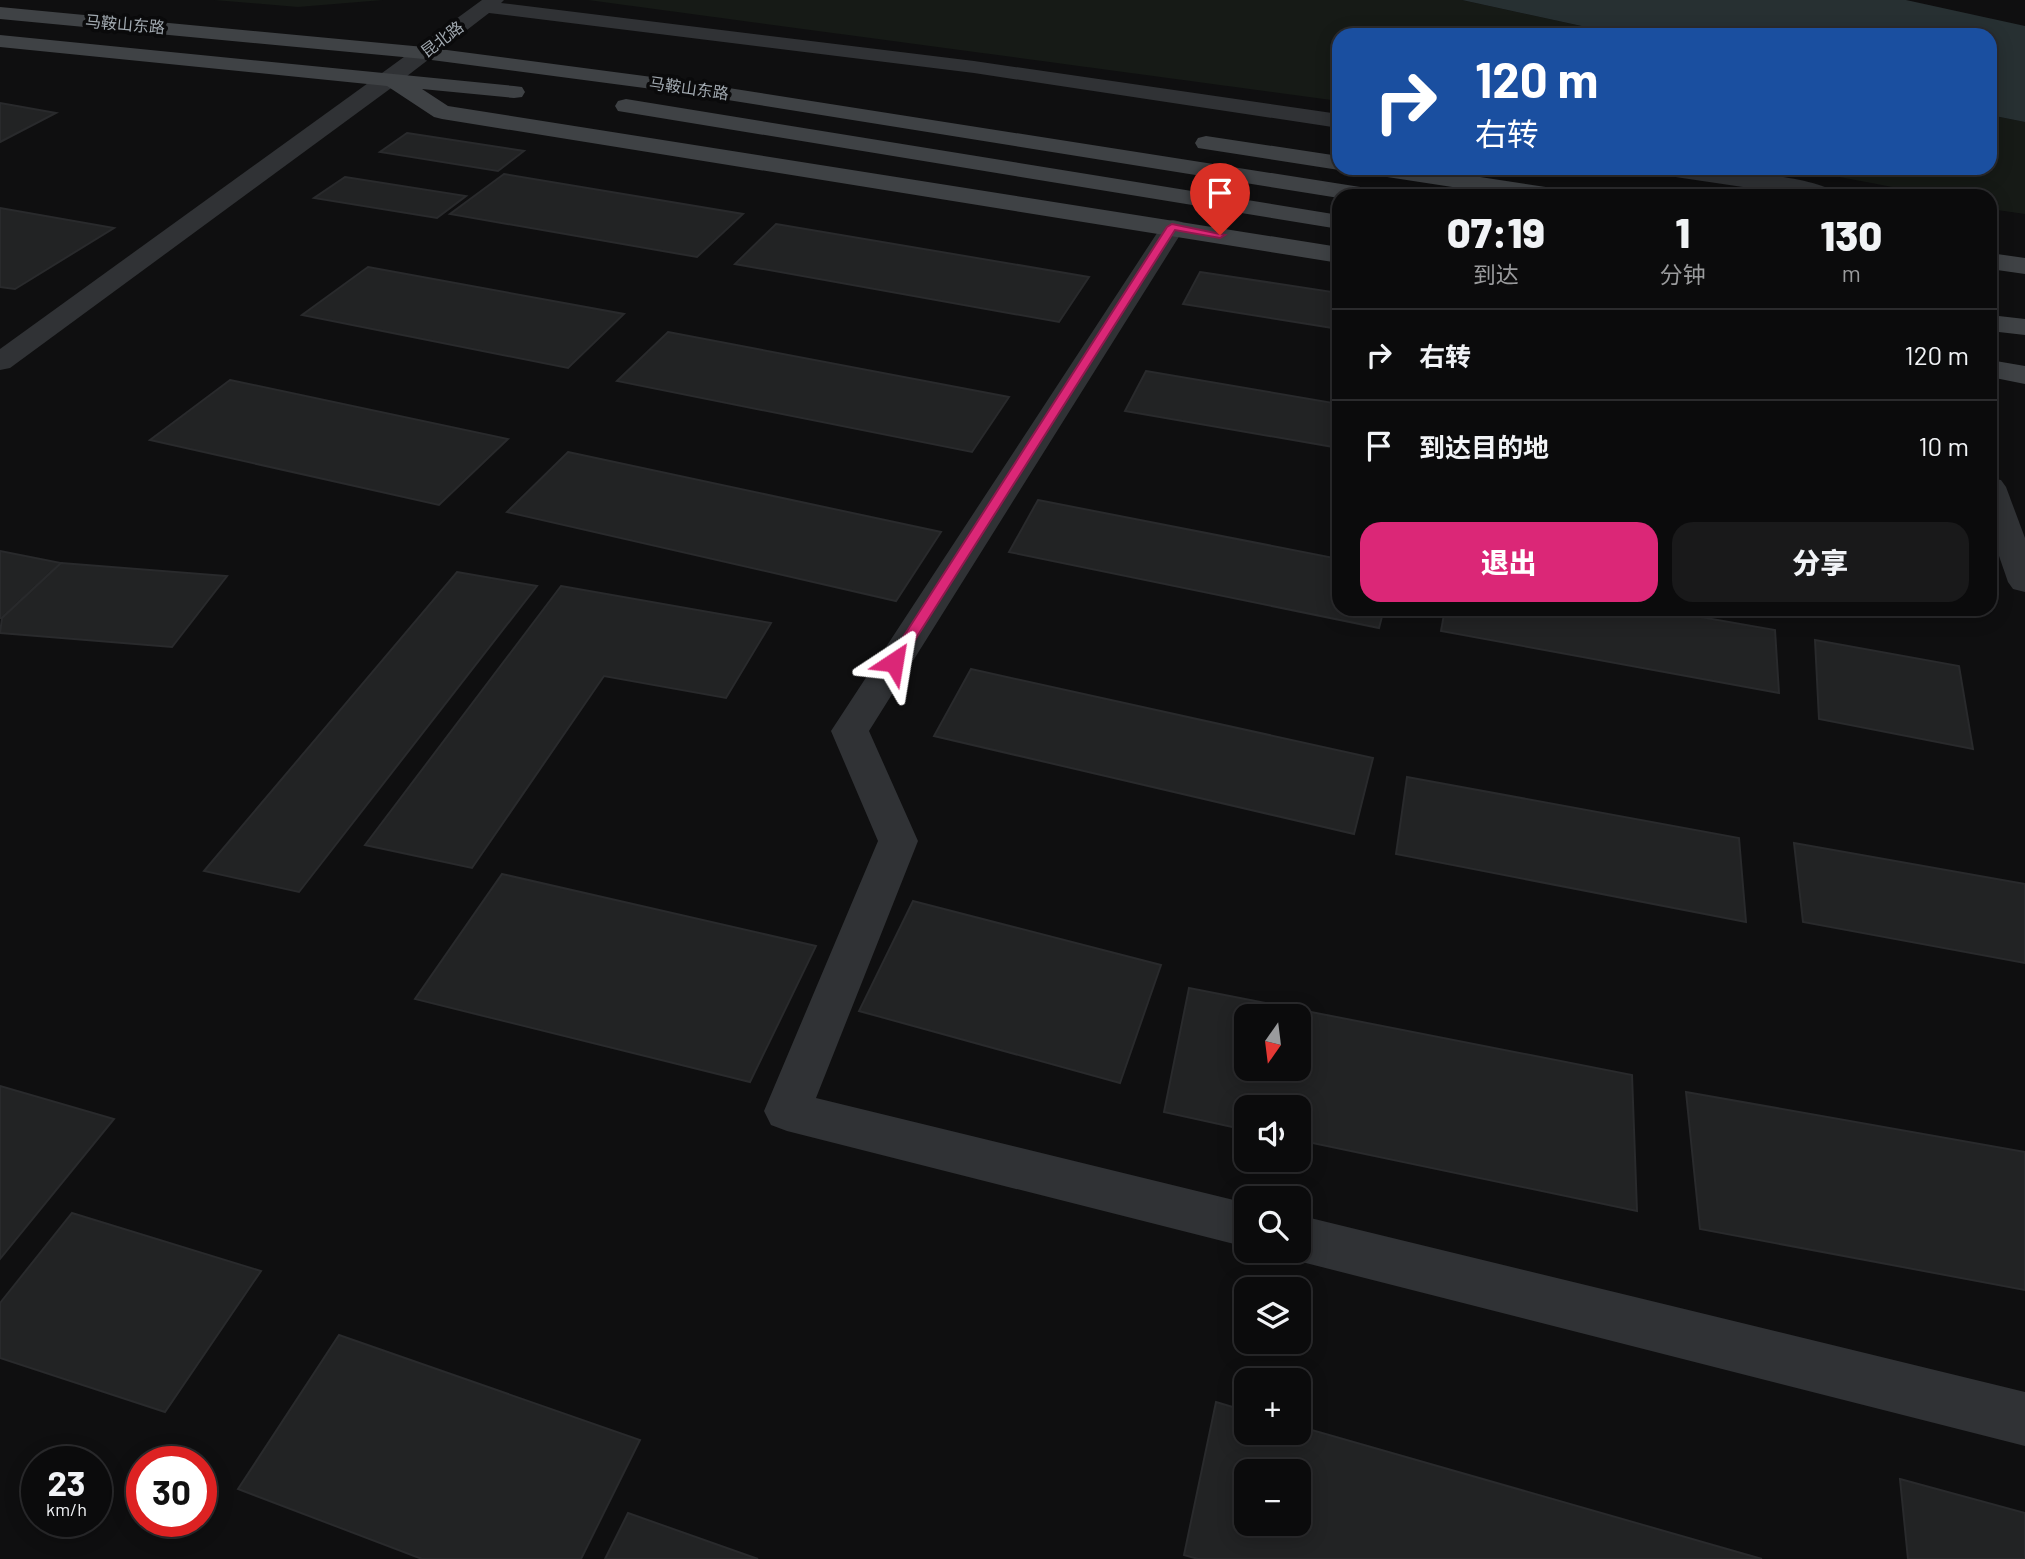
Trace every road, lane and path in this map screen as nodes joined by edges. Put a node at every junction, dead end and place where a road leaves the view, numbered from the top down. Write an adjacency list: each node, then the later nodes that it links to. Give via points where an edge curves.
1 (489, 4): 5 (street, 昆北路); 11 (street, via 974,67)
2 (0, 13): 5 (main road, 马鞍山东路)
3 (0, 41): 7 (main road, 马鞍山东路)
4 (536, 46): 5 (main road)
5 (424, 53): 7 (street, 昆北路); 18 (main road, 马鞍山东路, via 690,88)
6 (590, 54): 8 (main road)
7 (390, 78): 9 (main road, 马鞍山东路); 20 (main road, via 442,112); 26 (street, 昆北路)
8 (781, 81)
9 (538, 95)
10 (605, 104): 19 (main road, 马鞍山东路)
11 (1332, 120)
12 (1190, 140): 13 (main road)
13 (1332, 162)
14 (1420, 175): 16 (main road)
15 (1709, 175): 17 (street)
16 (1513, 189)
17 (1804, 189)
18 (1332, 190)
19 (1332, 221)
20 (1172, 227): 21 (main road); 31 (street, via 850,731 898,841 787,1111)
21 (1332, 255)
22 (1997, 262): 23 (main road)
23 (2025, 267)
24 (1997, 324): 25 (main road)
25 (2025, 327)
26 (0, 362)
27 (1997, 370): 28 (main road)
28 (2025, 374)
29 (1997, 506): 30 (street)
30 (2025, 582)
31 (1234, 1222)
32 (1311, 1241): 33 (street)
33 (2025, 1419)

